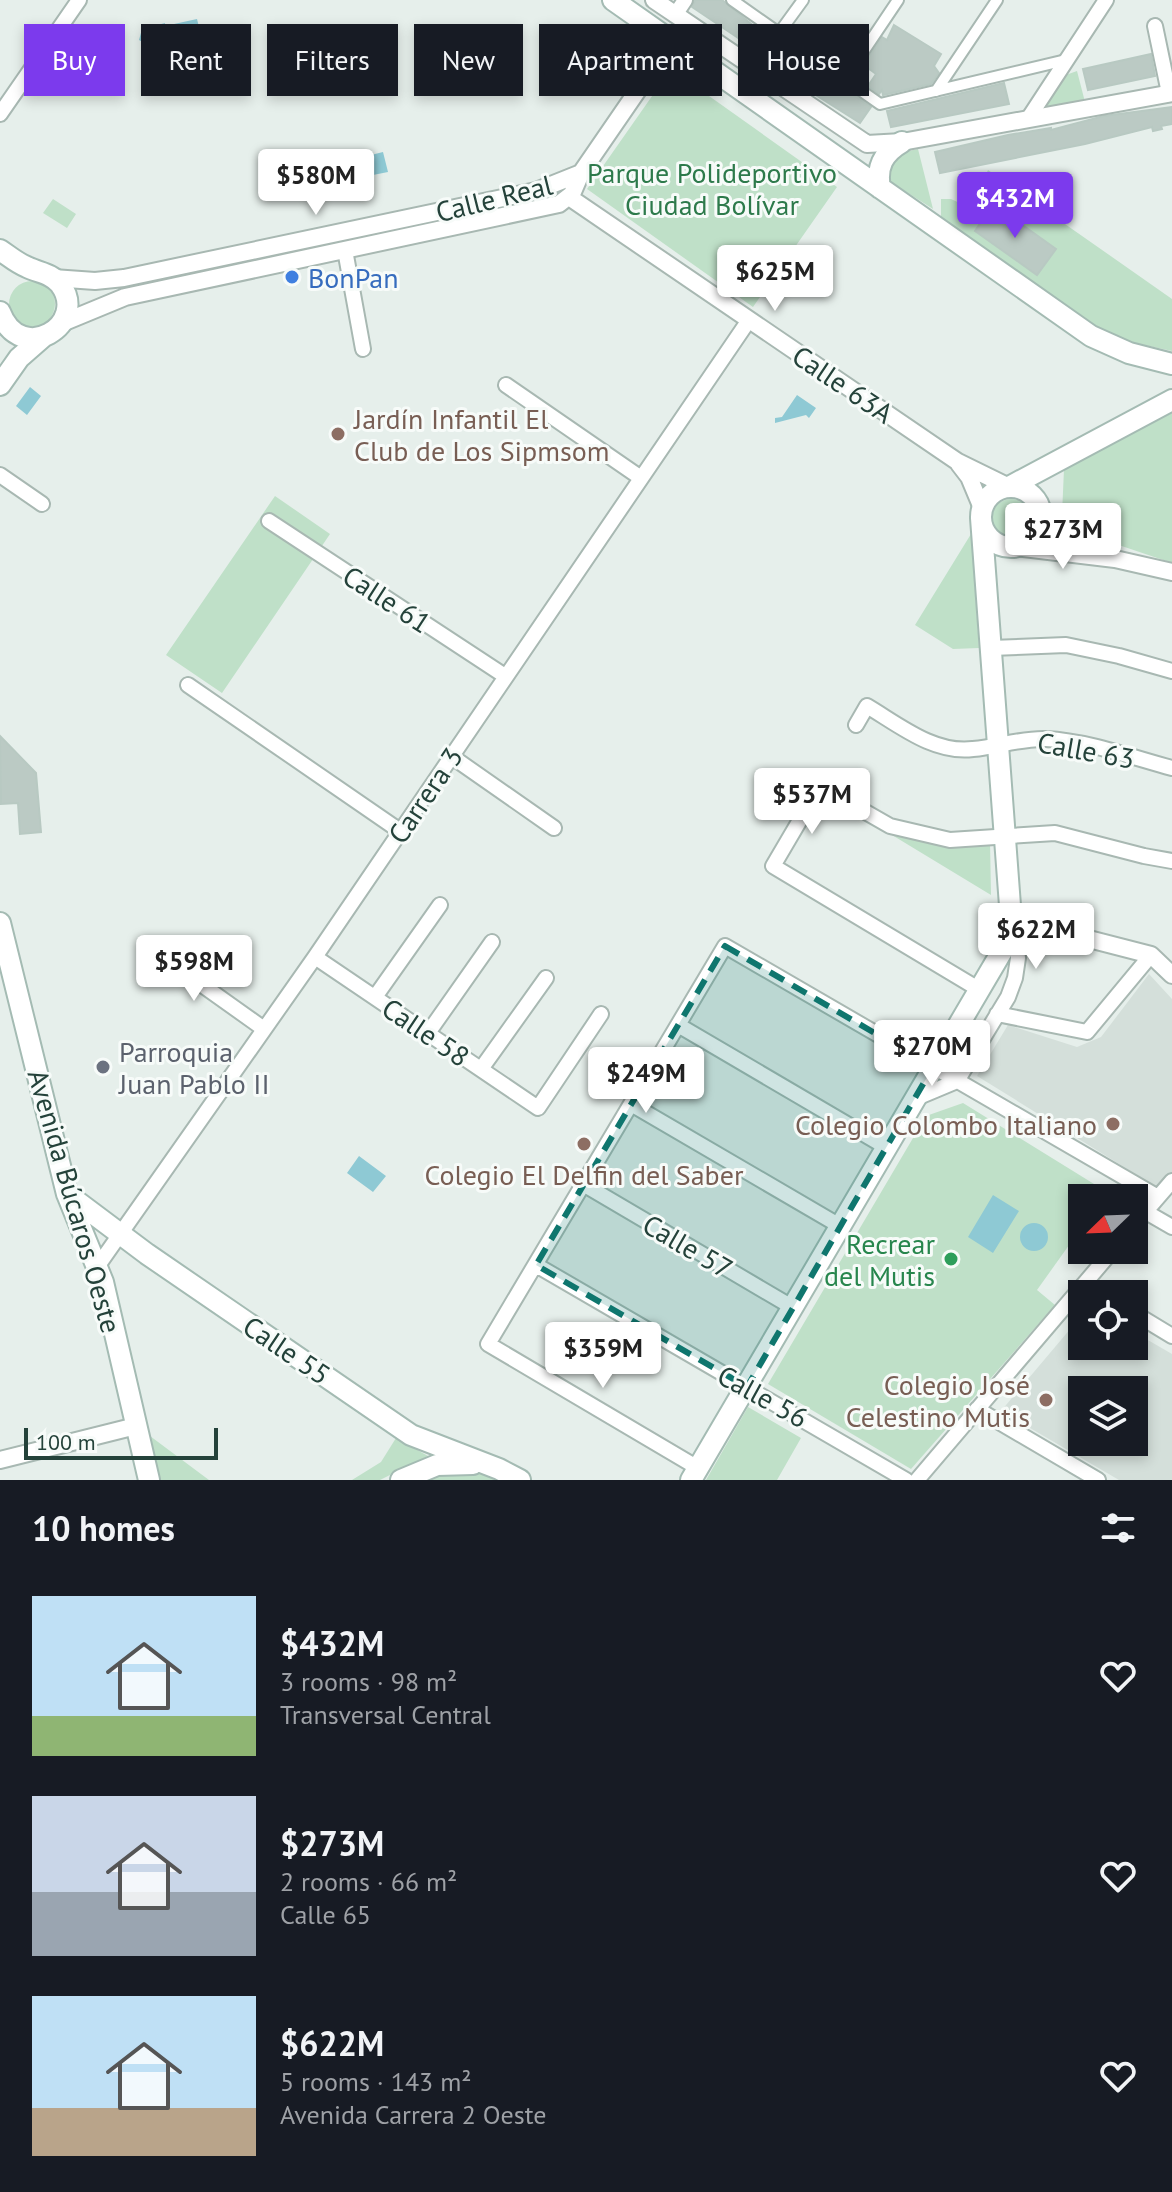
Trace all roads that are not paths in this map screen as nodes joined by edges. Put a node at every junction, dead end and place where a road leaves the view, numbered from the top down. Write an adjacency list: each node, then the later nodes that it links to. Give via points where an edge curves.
1 (79, 0): 24 (street)
2 (613, 0): 11 (main road)
3 (654, 0): 10 (street)
4 (685, 0): 10 (street)
5 (732, 0): 13 (street)
6 (803, 0): 14 (street)
7 (898, 0): 16 (street)
8 (997, 0): 20 (street)
9 (1106, 0): 18 (street)
10 (675, 15): 12 (street)
11 (646, 24)
12 (687, 24)
13 (766, 24)
14 (786, 24)
15 (1155, 26): 21 (street)
16 (869, 43)
17 (722, 48): 26 (street, via 850,136 867,144)
18 (1066, 60): 20 (street); 25 (street)
19 (722, 78): 28 (main road)
20 (936, 91): 23 (street, via 880,104)
21 (1170, 93): 25 (street)
22 (634, 96): 27 (street)
23 (869, 96)
24 (0, 114)
25 (1028, 119): 26 (street)
26 (902, 142): 28 (main road, via 879,166)
27 (581, 173): 29 (street, Calle Real); 32 (street, Calle Real, via 536,191 124,278)
28 (880, 188): 38 (main road, via 1091,336)
29 (569, 197): 31 (street, Calle Real, via 555,205); 34 (street, Calle 63A)
30 (0, 250): 32 (main road)
31 (345, 250): 35 (street, Calle Real, via 125,297); 37 (street)
32 (53, 278): 35 (main road, via 66,301)
33 (4, 320): 36 (main road, via 24,337); 39 (main road, via 10,352)
34 (749, 320): 44 (street, Calle 63A); 46 (street, Carrera 3)
35 (62, 323): 36 (main road)
36 (43, 337): 40 (main road)
37 (363, 349)
38 (1169, 366)
39 (0, 368)
40 (0, 385)
41 (506, 385): 46 (street)
42 (1171, 399): 43 (main road)
43 (1057, 461): 47 (main road); 49 (main road, via 1041,482)
44 (958, 462): 47 (street, Calle 63A); 50 (street, Calle 63A)
45 (0, 475): 48 (street)
46 (641, 478): 58 (street, Carrera 3)
47 (1009, 487): 49 (main road, via 1019,488); 50 (main road, via 992,493)
48 (42, 504)
49 (1037, 504): 52 (main road, via 1040,519 1033,537); 53 (street, via 1062,528)
50 (981, 513): 52 (main road, via 988,536); 54 (main road)
51 (269, 521): 58 (street, Calle 61)
52 (1010, 546): 53 (street); 54 (main road)
53 (1115, 559): 55 (street)
54 (984, 565): 56 (main road)
55 (1172, 572)
56 (991, 648): 57 (street, via 1066,645); 61 (main road)
57 (1172, 671)
58 (505, 676): 62 (street, Carrera 3)
59 (188, 685): 65 (street)
60 (856, 725): 61 (street, Calle 63, via 867,706 938,745 973,750)
61 (998, 744): 63 (street, Calle 63, via 1032,738 1068,741); 66 (main road)
62 (451, 756): 64 (street); 65 (street, Carrera 3)
63 (1172, 768)
64 (554, 828)
65 (400, 831): 74 (street, Carrera 3)
66 (1005, 836): 67 (street, via 1055,833); 69 (main road); 77 (street, via 956,841 890,826 820,786 773,866)
67 (1172, 861)
68 (440, 905): 78 (street)
69 (1011, 919): 73 (street); 77 (main road, via 1008,941); 80 (street, via 1017,968)
70 (0, 923): 92 (main road, Avenida Búcaros Oeste)
71 (492, 942): 83 (street)
72 (146, 945): 82 (street)
73 (1151, 955): 75 (street); 80 (street, via 1087,1032)
74 (315, 957): 78 (street, Calle 58); 82 (street, Carrera 3)
75 (1172, 975)
76 (546, 978): 85 (street)
77 (980, 990): 84 (main road)
78 (375, 997): 83 (street, Calle 58)
79 (601, 1014): 85 (street, Calle 58, via 538,1108)
80 (997, 1014): 86 (street)
81 (678, 1025): 84 (street, via 725,946); 88 (street); 89 (street)
82 (264, 1029): 98 (street, Carrera 3)
83 (428, 1033): 85 (street, Calle 58)
84 (933, 1067): 86 (street); 87 (main road)
85 (481, 1069)
86 (957, 1081): 87 (street); 93 (street)
87 (914, 1099): 89 (main road)
88 (631, 1104): 91 (street); 96 (street)
89 (886, 1147): 96 (main road)
90 (1172, 1181): 93 (street)
91 (583, 1184): 100 (street); 104 (street, Calle 57)
92 (67, 1194): 98 (main road, Calle 55); 101 (main road, Avenida Búcaros Oeste)
93 (1158, 1197): 94 (street)
94 (1148, 1210)
95 (1148, 1213): 97 (street)
96 (840, 1226): 104 (main road)
97 (1172, 1227)
98 (120, 1234): 101 (street, Carrera 3); 111 (main road, Calle 55, via 411,1435)
99 (1101, 1264): 102 (street)
100 (536, 1265): 107 (street, Calle 56); 112 (street, via 488,1344)
101 (97, 1267): 109 (main road, Avenida Búcaros Oeste)
102 (1087, 1280)
103 (1068, 1303): 108 (street)
104 (792, 1307): 107 (main road)
105 (1148, 1321): 106 (street)
106 (1172, 1336)
107 (747, 1387): 112 (main road); 113 (street, Calle 56)
108 (977, 1409): 118 (street); 119 (street)
109 (136, 1426): 110 (street); 114 (main road, Avenida Búcaros Oeste)
110 (0, 1460)
111 (489, 1465): 115 (main road, via 437,1465); 116 (main road, Calle 55)
112 (694, 1474)
113 (888, 1475): 117 (street, Calle 56)
114 (149, 1480)
115 (401, 1480)
116 (520, 1480)
117 (906, 1480)
118 (917, 1480)
119 (1098, 1480)

